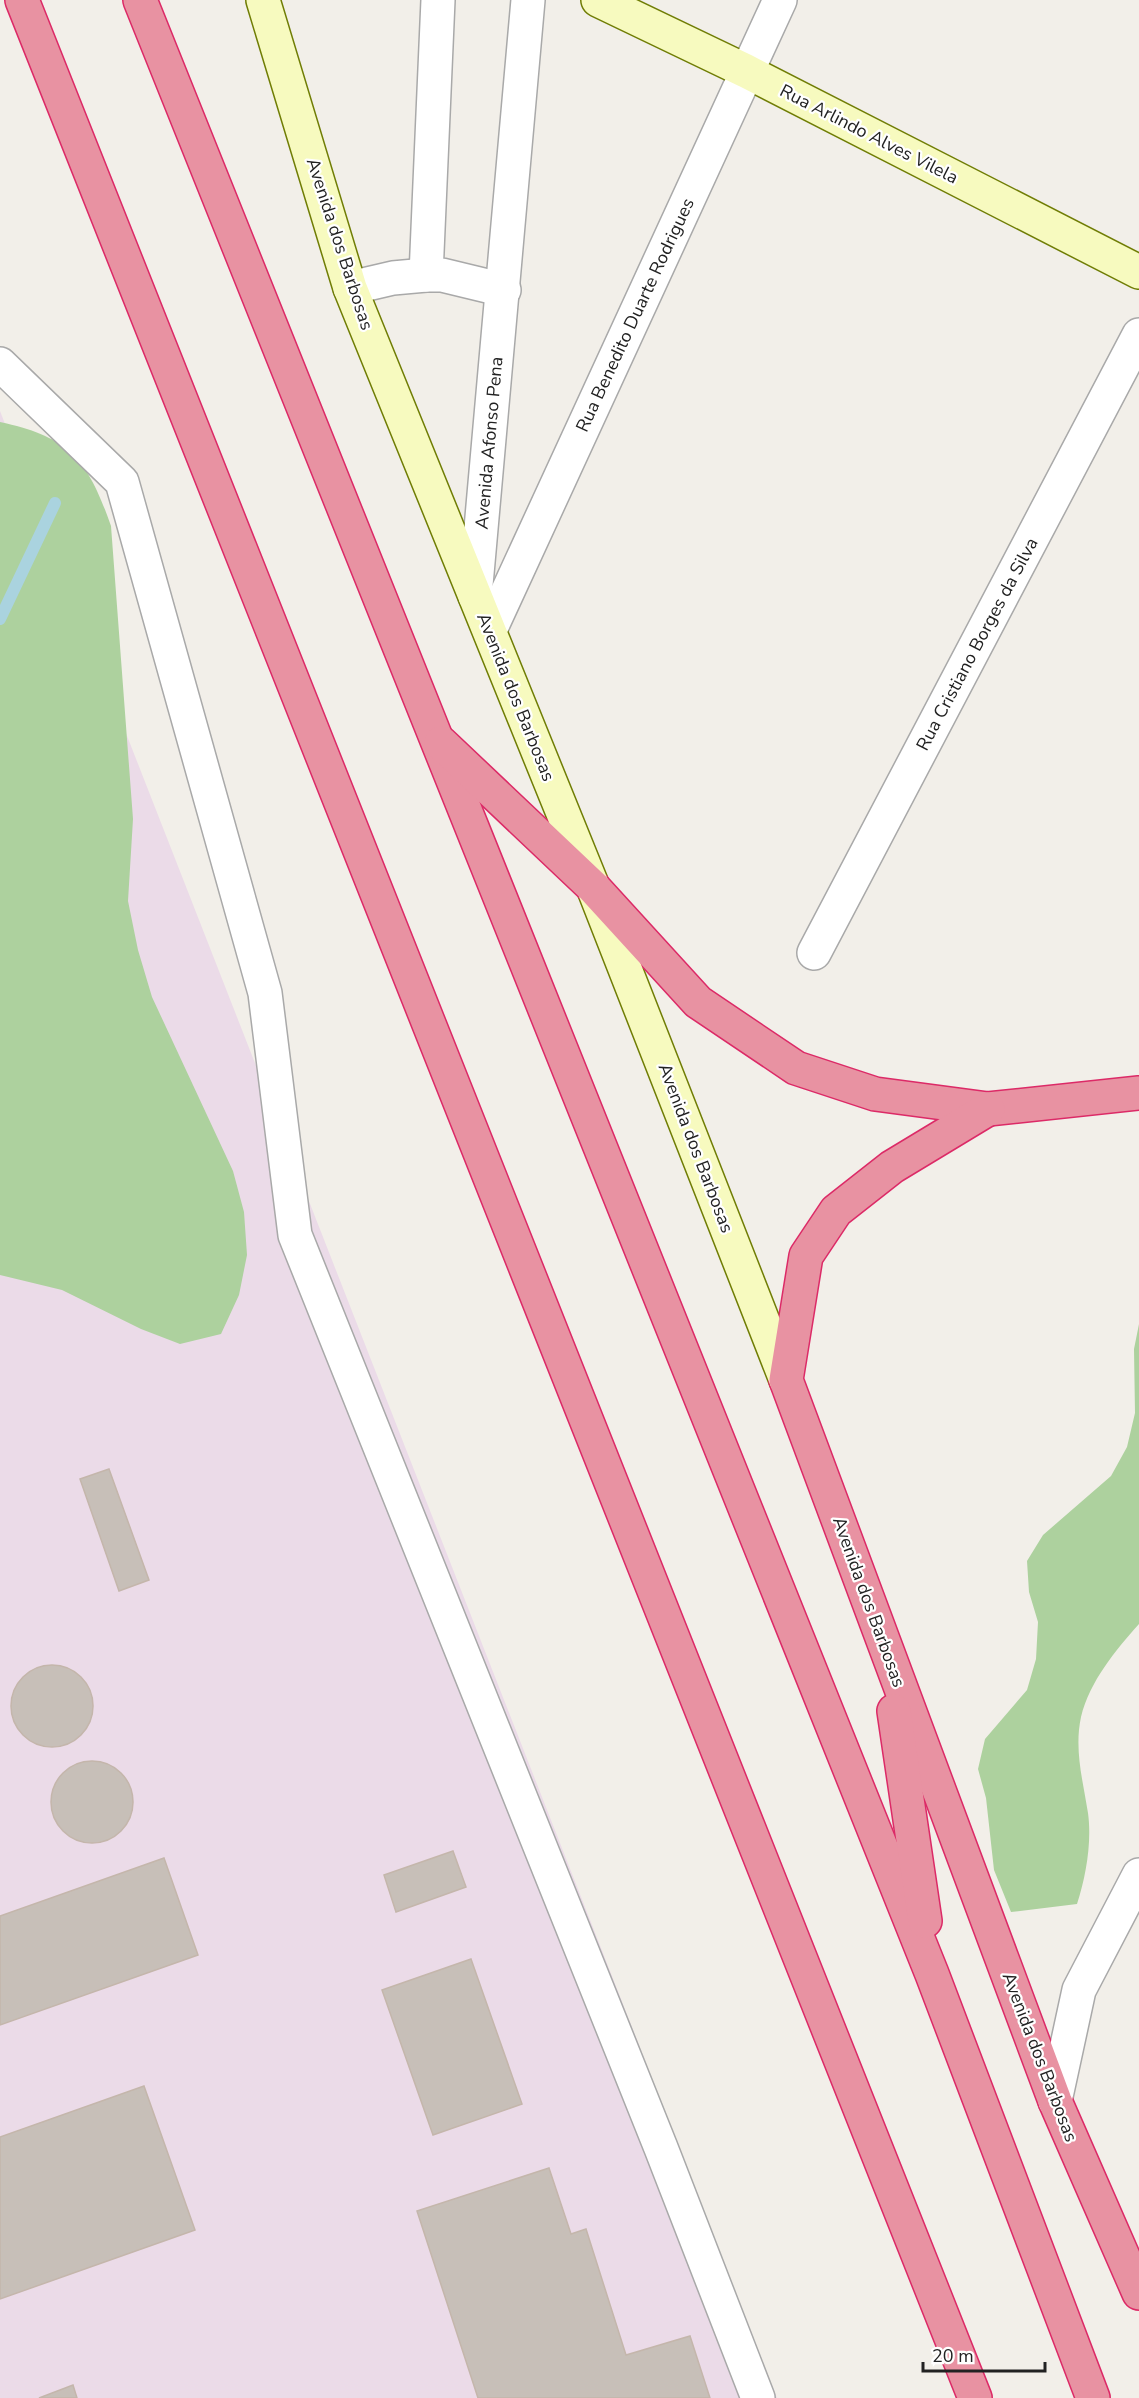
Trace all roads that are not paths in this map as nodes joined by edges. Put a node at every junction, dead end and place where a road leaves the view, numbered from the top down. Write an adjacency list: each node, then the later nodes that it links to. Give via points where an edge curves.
1 (22, 0): 29 (highway)
2 (140, 0): 17 (highway)
3 (263, 0): 11 (main road, Avenida dos Barbosas)
4 (438, 0): 10 (street)
5 (528, 0): 12 (street, Avenida Afonso Pena)
6 (598, 0): 8 (main road, Rua Arlindo Alves Vilela)
7 (780, 0): 8 (street, Rua Benedito Duarte Rodrigues)
8 (746, 71): 9 (main road, Rua Arlindo Alves Vilela); 16 (street, Rua Benedito Duarte Rodrigues)
9 (1139, 272)
10 (426, 275): 11 (street); 12 (street, via 442,275)
11 (350, 288): 15 (main road, Avenida dos Barbosas)
12 (504, 290): 15 (street, Avenida Afonso Pena)
13 (1139, 335): 19 (street, Rua Cristiano Borges da Silva)
14 (0, 364): 28 (street, via 122,482 265,993 295,1235)
15 (475, 596): 16 (main road, Avenida dos Barbosas)
16 (490, 630): 18 (main road, Avenida dos Barbosas)
17 (433, 735): 18 (highway); 25 (highway)
18 (593, 887): 21 (highway, via 698,1002 796,1068 875,1094); 22 (main road, Avenida dos Barbosas)
19 (814, 953)
20 (1139, 1094): 21 (highway)
21 (988, 1109): 22 (highway, via 892,1167 836,1211 806,1256)
22 (786, 1380): 23 (highway, Avenida dos Barbosas)
23 (885, 1647): 25 (highway); 26 (highway, Avenida dos Barbosas)
24 (1139, 1875): 26 (street, via 1079,1989)
25 (932, 1974): 30 (highway)
26 (1055, 2101): 27 (highway, Avenida dos Barbosas)
27 (1139, 2293)
28 (758, 2398)
29 (975, 2398)
30 (1093, 2398)

